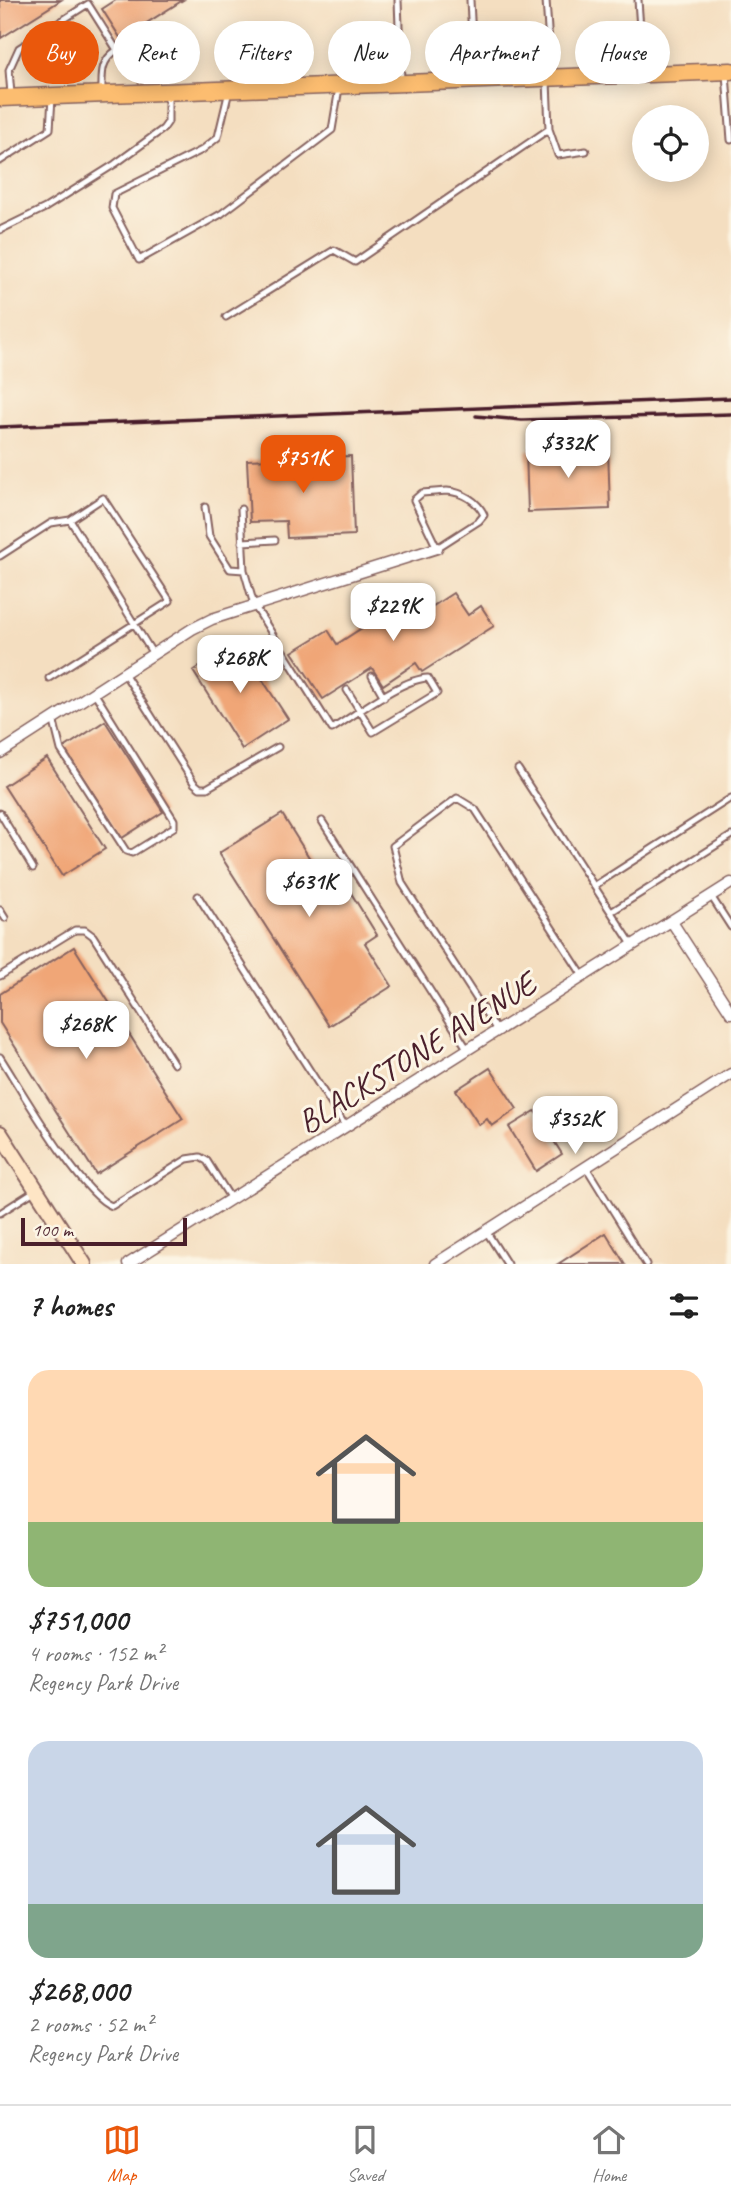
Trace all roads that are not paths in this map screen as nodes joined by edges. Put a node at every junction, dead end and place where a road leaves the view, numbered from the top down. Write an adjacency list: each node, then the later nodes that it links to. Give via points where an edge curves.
1 (398, 0): 5 (lane)
2 (470, 0): 6 (lane)
3 (546, 0): 7 (lane)
4 (638, 0): 8 (lane)
5 (399, 21)
6 (471, 21)
7 (547, 21)
8 (639, 21)
9 (728, 71): 10 (main road); 20 (lane)
10 (670, 73)
11 (370, 84): 13 (main road)
12 (549, 84): 19 (lane)
13 (339, 85): 14 (main road); 14 (lane, via 332,130 221,214 139,260 112,208 114,194 202,150 218,137)
14 (229, 89): 15 (main road)
15 (169, 92): 16 (main road); 23 (lane, via 168,122 163,130 45,208)
16 (102, 94): 17 (main road); 18 (lane, via 102,66 117,50 88,4 19,48 9,70)
17 (51, 96): 18 (main road); 22 (lane, via 50,129)
18 (5, 98)
19 (548, 129): 21 (lane, via 558,155); 24 (lane, via 355,262 334,250)
20 (731, 141)
21 (586, 151)
22 (0, 161)
23 (0, 230)
24 (226, 317)
25 (205, 507): 32 (lane, via 209,536 230,569)
26 (241, 509): 29 (lane)
27 (70, 520): 31 (lane, via 51,523); 34 (lane); 34 (lane, via 103,498 170,601)
28 (275, 540): 29 (lane)
29 (242, 542): 32 (lane)
30 (437, 548): 30 (lane, via 484,515 458,492 422,493 414,500); 33 (street)
31 (0, 556)
32 (244, 570): 33 (lane)
33 (254, 605): 35 (street, via 212,619); 42 (lane, via 332,729)
34 (135, 624): 35 (lane); 38 (lane)
35 (153, 654): 36 (street)
36 (124, 673): 40 (street); 44 (lane, via 200,788)
37 (372, 676): 41 (lane)
38 (49, 678)
39 (347, 690): 42 (lane)
40 (94, 692): 43 (street); 43 (lane, via 174,820 174,827 132,853 126,851 61,750)
41 (384, 697): 42 (lane); 42 (lane, via 416,678 428,678 437,693 373,732)
42 (360, 712)
43 (53, 718): 45 (street)
44 (278, 747)
45 (0, 752)
46 (518, 769): 53 (lane)
47 (731, 798): 53 (lane)
48 (0, 813): 51 (lane)
49 (322, 821): 66 (lane)
50 (731, 836): 57 (lane)
51 (33, 867)
52 (731, 883): 55 (street, BLACKSTONE AVENUE)
53 (594, 886): 57 (lane)
54 (198, 896): 70 (lane)
55 (711, 896): 59 (street, BLACKSTONE AVENUE); 60 (lane)
56 (0, 910): 58 (lane)
57 (611, 912): 61 (lane)
58 (5, 918)
59 (672, 922): 61 (street, BLACKSTONE AVENUE); 64 (street)
60 (731, 927)
61 (633, 946): 63 (street, BLACKSTONE AVENUE)
62 (0, 976): 68 (lane, via 75,930 85,930)
63 (584, 977): 65 (street, BLACKSTONE AVENUE); 65 (lane, via 475,809 457,798 393,846 402,883)
64 (731, 1013)
65 (498, 1031): 66 (street, BLACKSTONE AVENUE)
66 (468, 1051): 70 (street, BLACKSTONE AVENUE)
67 (0, 1057): 74 (lane, via 81,1180 105,1204 112,1206 187,1159 200,1157 208,1161)
68 (174, 1064)
69 (731, 1074): 72 (street)
70 (346, 1127): 74 (street, BLACKSTONE AVENUE)
71 (0, 1133): 73 (street)
72 (586, 1167): 76 (street); 81 (lane)
73 (36, 1189): 75 (lane); 77 (street)
74 (231, 1199): 78 (street, BLACKSTONE AVENUE)
75 (0, 1213)
76 (486, 1231): 79 (street); 80 (lane)
77 (84, 1264)
78 (128, 1264)
79 (435, 1264)
80 (507, 1264)
81 (646, 1264)

